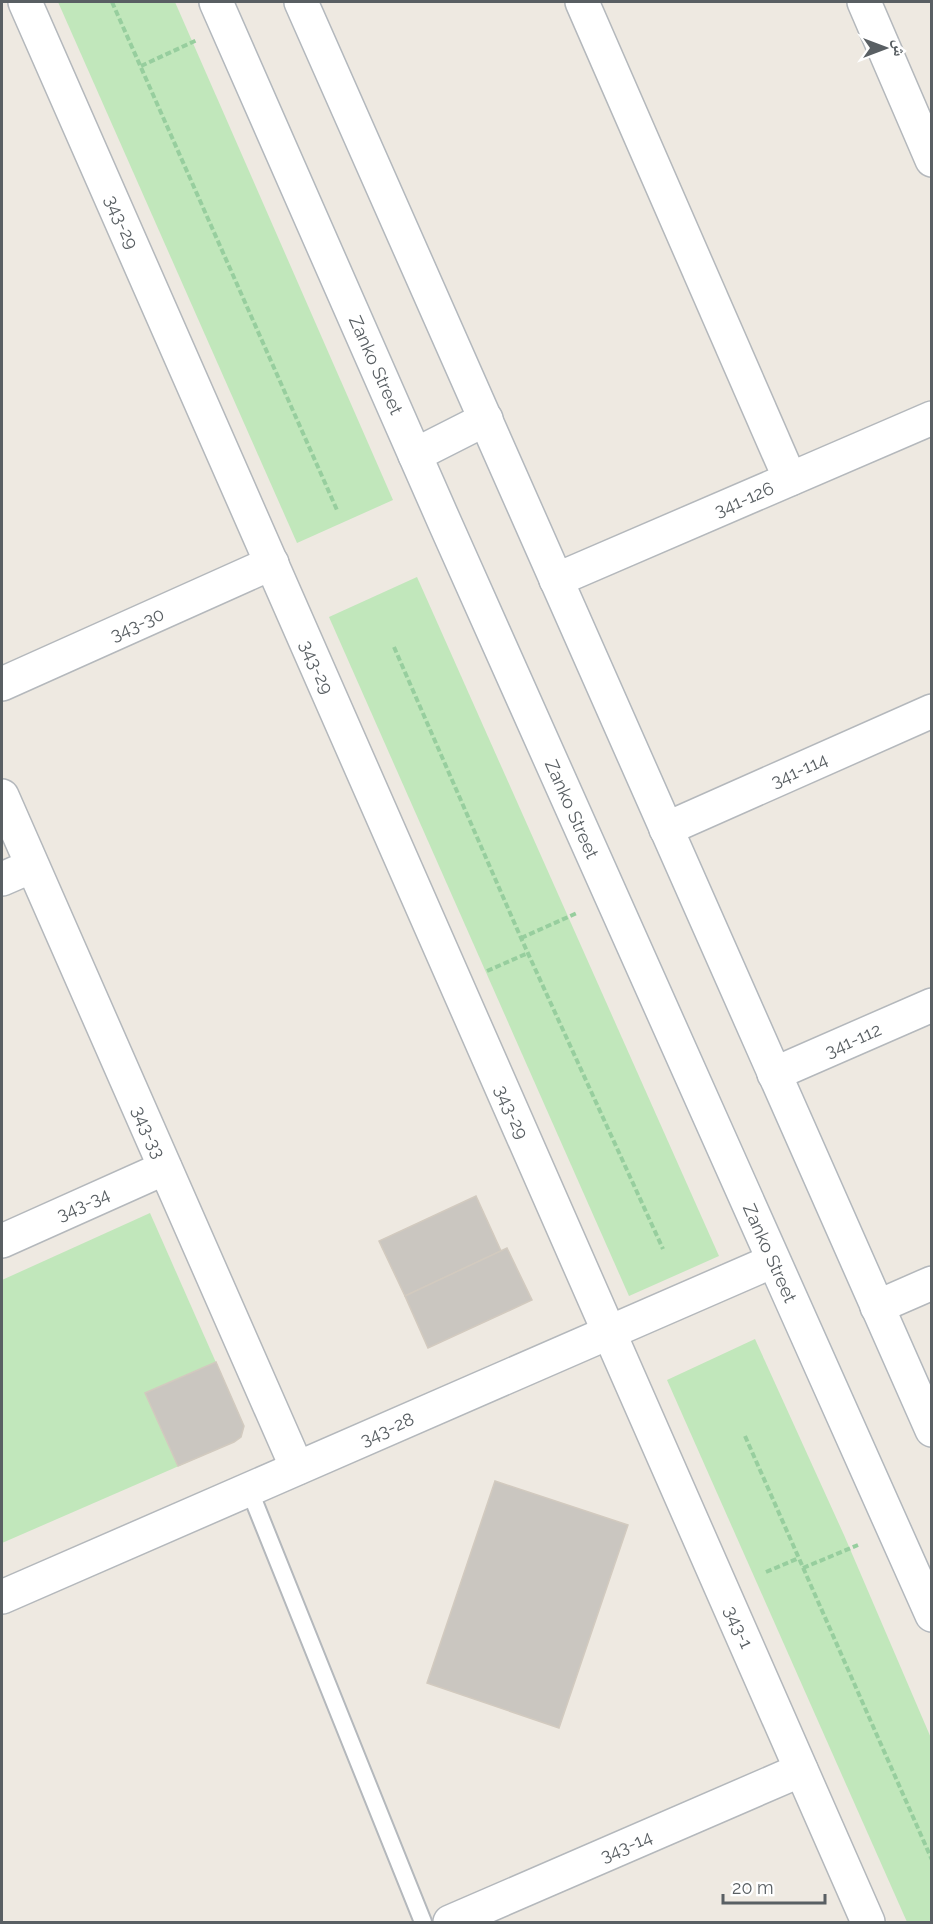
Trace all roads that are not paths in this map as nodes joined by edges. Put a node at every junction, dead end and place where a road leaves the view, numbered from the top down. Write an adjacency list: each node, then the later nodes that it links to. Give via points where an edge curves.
1 (25, 2): 11 (street, 343-29)
2 (216, 2): 9 (street, Zanko Street)
3 (301, 2): 8 (street)
4 (582, 2): 10 (street)
5 (864, 2): 6 (street)
6 (932, 160)
7 (932, 418): 10 (street, 341-126)
8 (486, 419): 9 (street); 12 (street)
9 (415, 455): 23 (street, Zanko Street)
10 (790, 479): 12 (street, 341-126)
11 (272, 563): 13 (street, 343-30); 26 (street, 343-29)
12 (556, 580): 16 (street)
13 (2, 684)
14 (932, 711): 16 (street, 341-114)
15 (2, 796): 17 (street, 343-33)
16 (666, 829): 20 (street)
17 (32, 866): 18 (street); 21 (street, 343-33)
18 (2, 879)
19 (932, 1005): 20 (street, 341-112)
20 (774, 1074): 25 (street)
21 (165, 1168): 22 (street, 343-34); 28 (street, 343-33)
22 (2, 1241)
23 (773, 1261): 26 (street, 343-28); 31 (street, Zanko Street)
24 (932, 1282): 25 (street)
25 (877, 1307): 27 (street)
26 (609, 1332): 28 (street, 343-28); 32 (street, 343-1)
27 (932, 1430)
28 (297, 1468): 29 (street, 343-28)
29 (249, 1489): 30 (street, 343-28); 34 (lane)
30 (2, 1597)
31 (932, 1616)
32 (801, 1770): 33 (street, 343-14); 36 (street, 343-1)
33 (498, 1913): 35 (street, 343-14)
34 (423, 1923)
35 (450, 1923)
36 (868, 1923)

